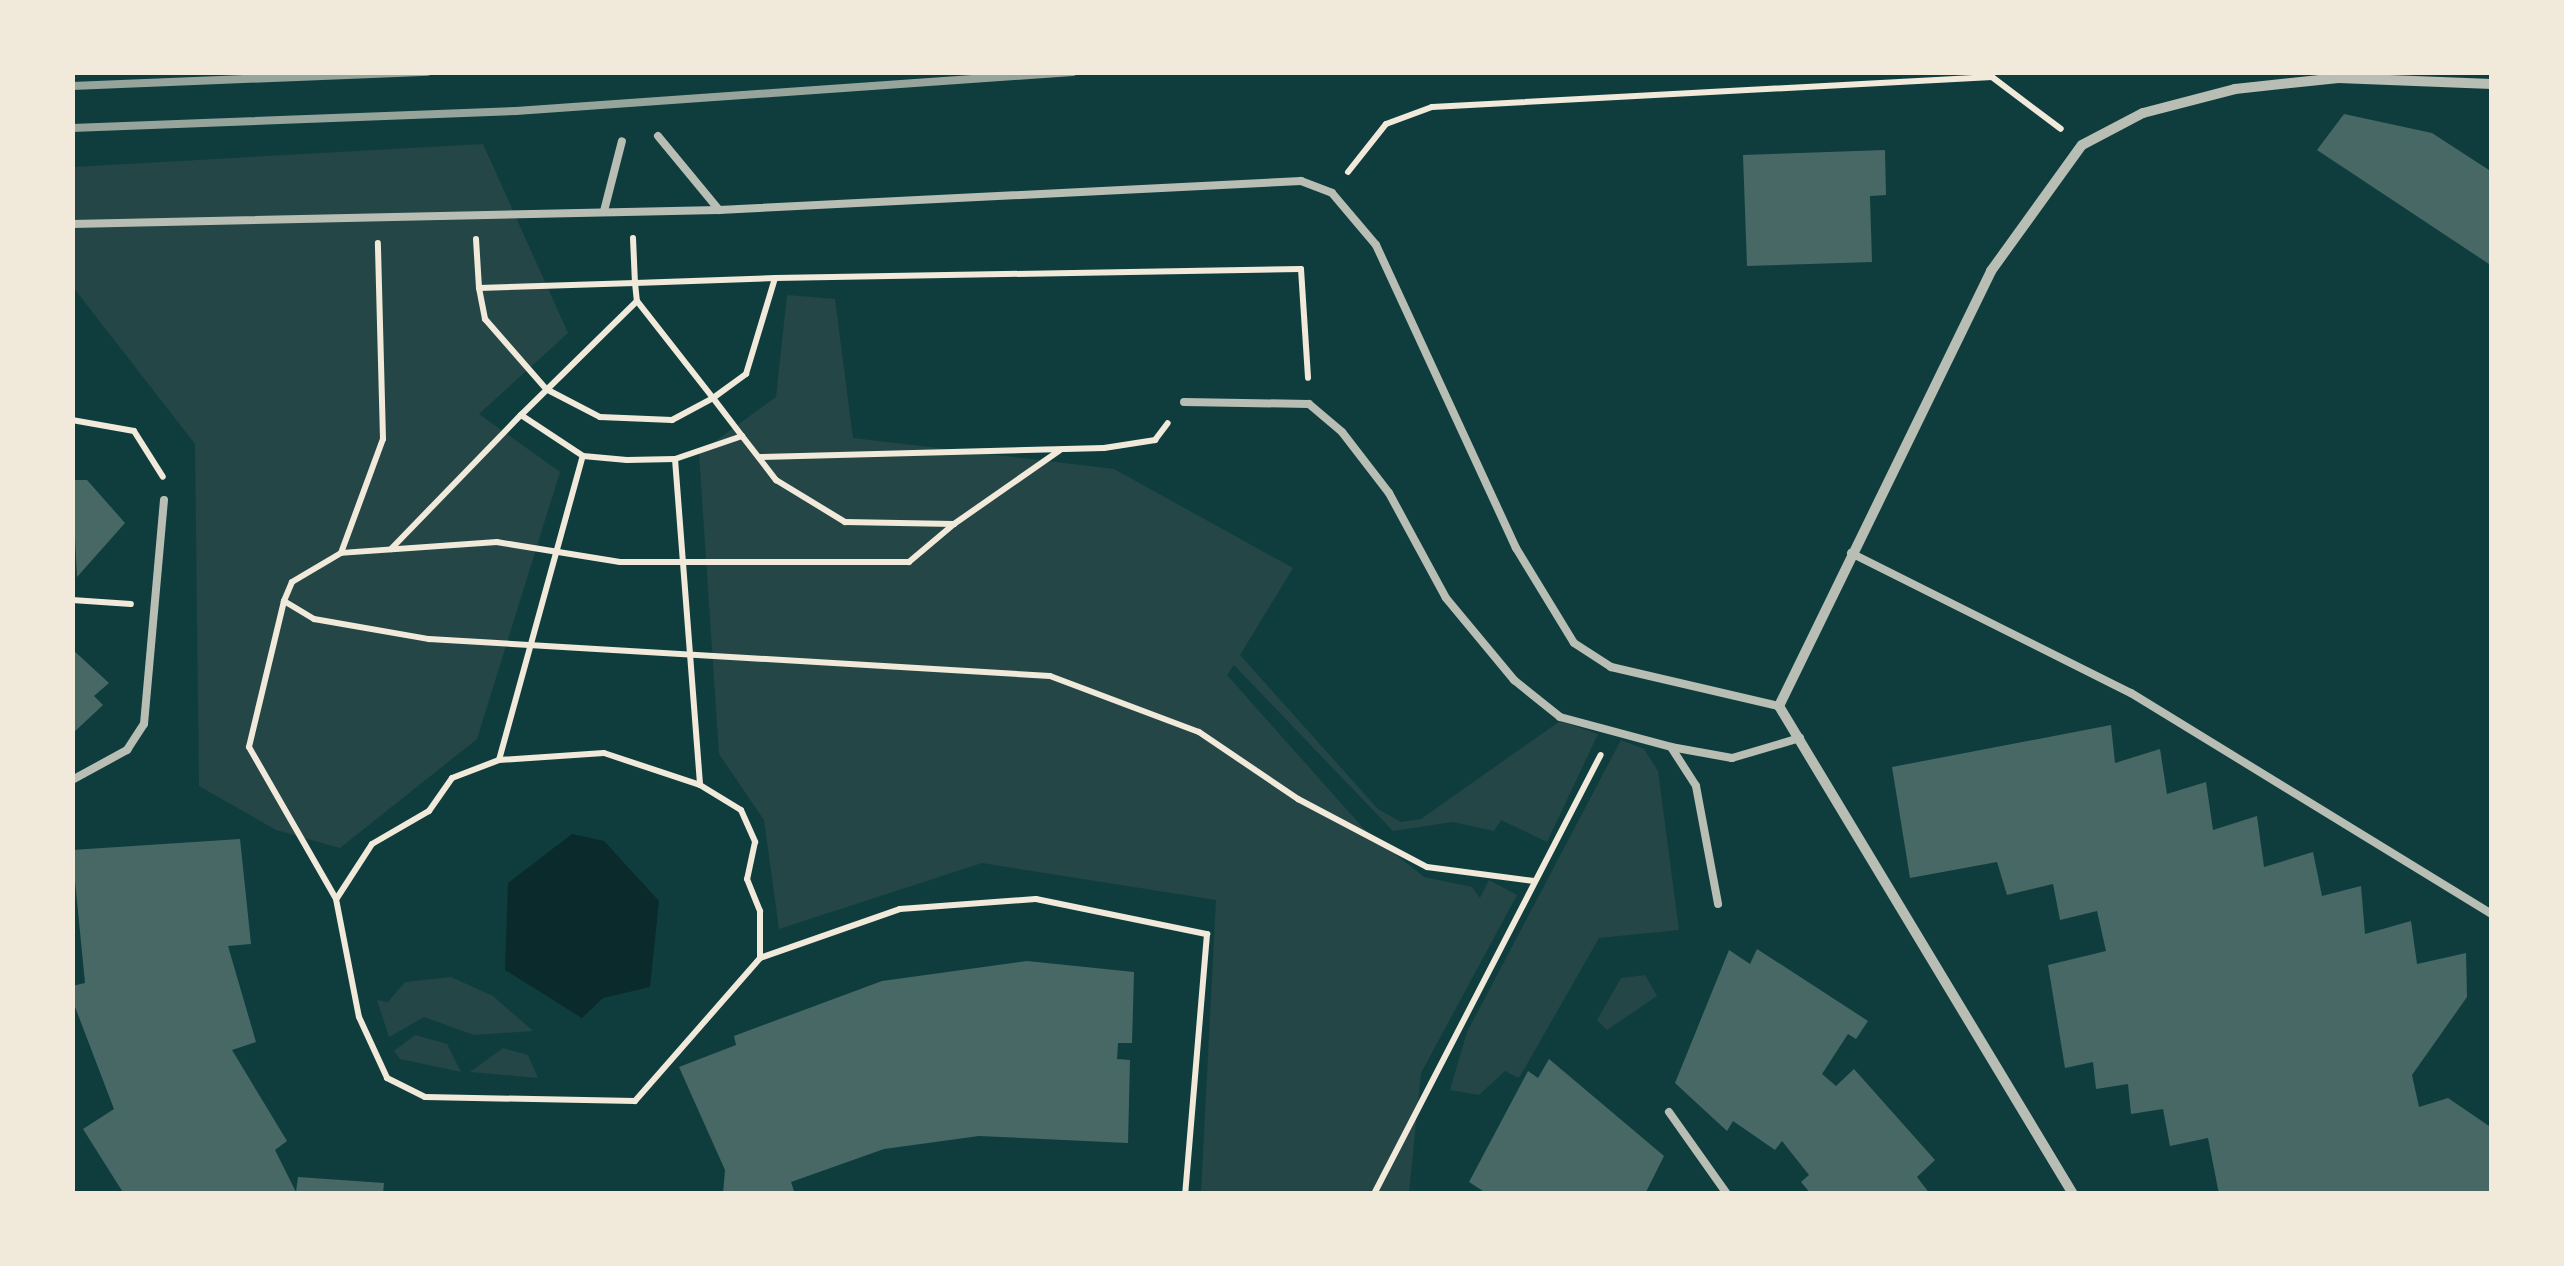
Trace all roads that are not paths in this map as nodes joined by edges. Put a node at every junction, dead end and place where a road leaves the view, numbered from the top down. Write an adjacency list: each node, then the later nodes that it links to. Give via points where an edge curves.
1 (2492, 84): 9 (street, via 2338,78 2235,89 2142,113 2082,146 1991,271)
2 (658, 136): 5 (lane)
3 (622, 140): 4 (lane)
4 (604, 210): 5 (lane); 6 (lane)
5 (720, 210): 10 (lane, via 1270,177 1332,193 1376,245 1516,548 1574,643 1611,667)
6 (72, 224)
7 (1184, 402): 12 (lane, via 1310,404 1389,492 1446,598 1514,680 1560,717)
8 (164, 500): 13 (lane, via 144,724 128,750)
9 (1851, 553): 10 (street); 15 (lane, via 2131,693)
10 (1780, 706): 11 (street)
11 (1800, 738): 12 (lane, via 1732,758); 18 (street)
12 (1671, 747): 14 (lane, via 1696,786)
13 (72, 780)
14 (1718, 904)
15 (2492, 914)
16 (1669, 1112): 17 (lane)
17 (1728, 1194)
18 (2073, 1194)

